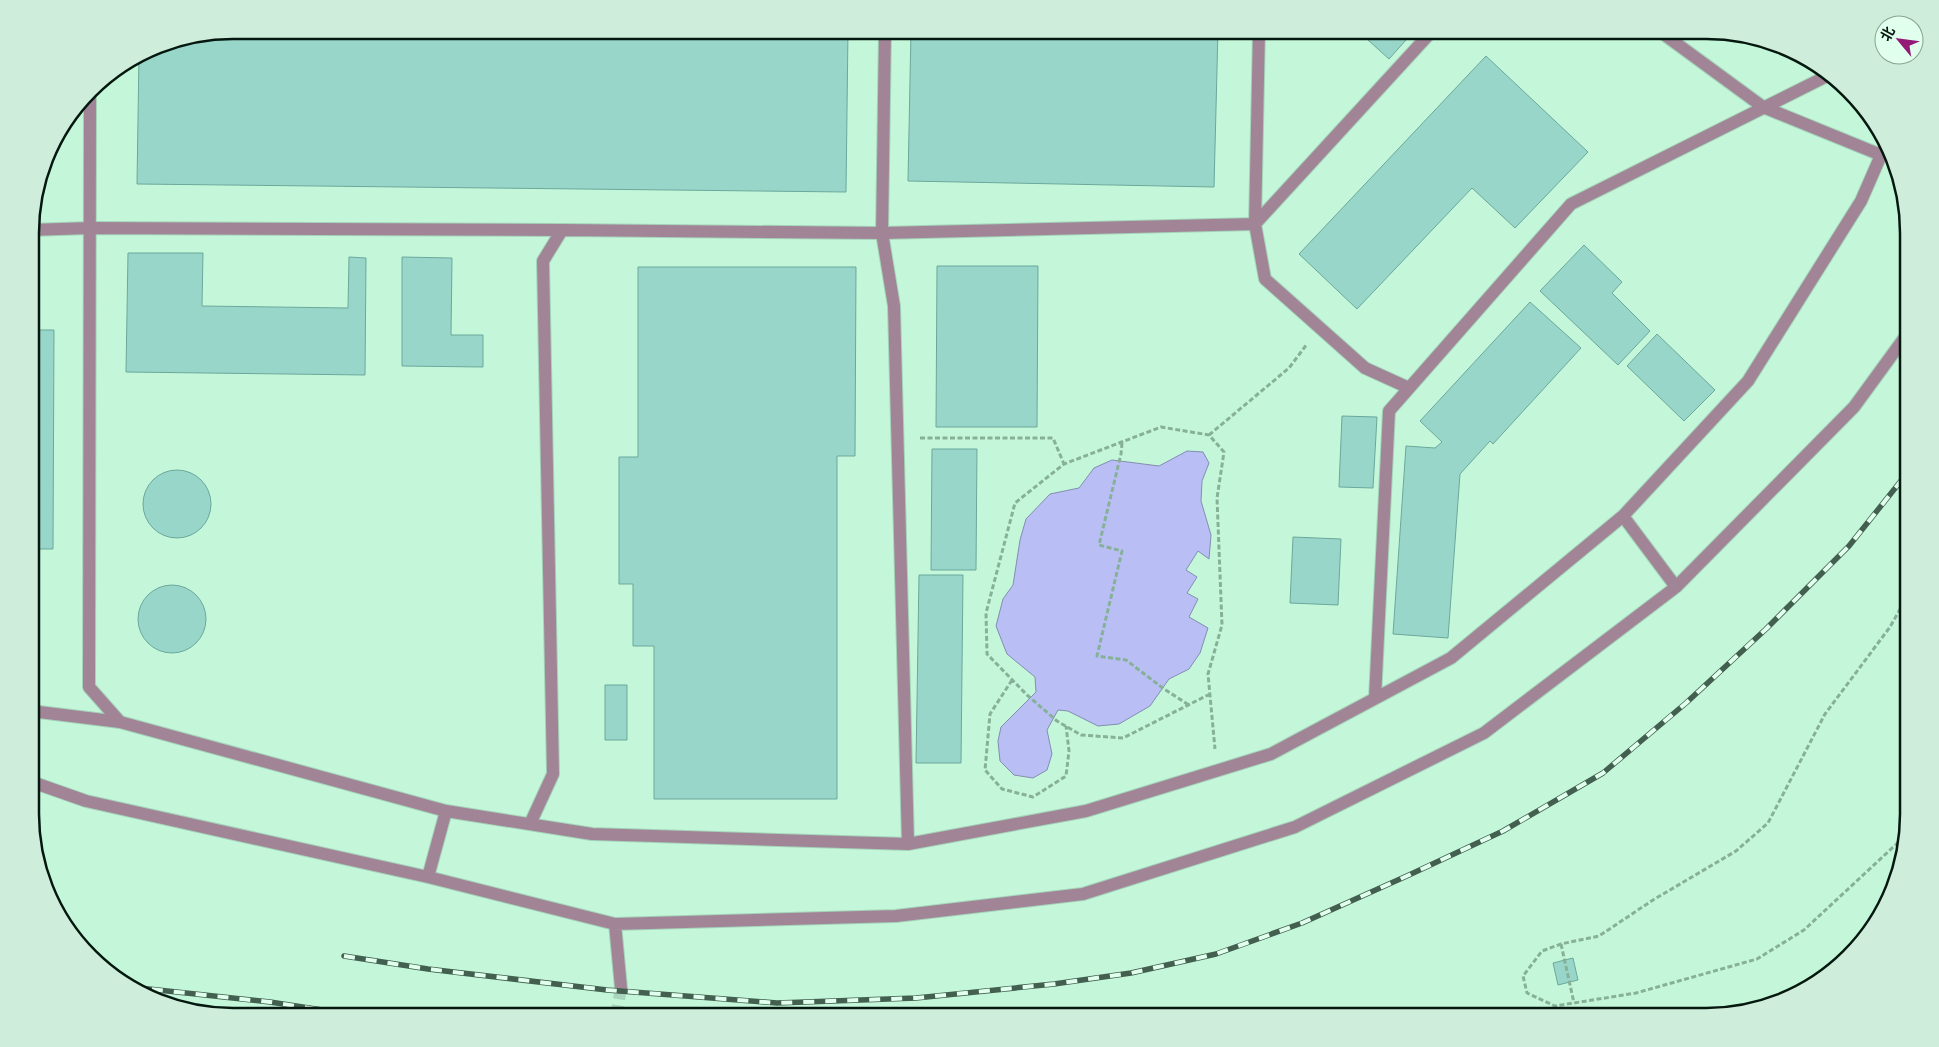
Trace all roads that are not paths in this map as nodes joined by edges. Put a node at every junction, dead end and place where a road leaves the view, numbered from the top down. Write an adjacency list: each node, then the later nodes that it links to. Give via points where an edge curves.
1 (885, 39): 14 (street)
2 (1259, 39): 10 (street)
3 (1425, 39): 10 (street)
4 (1670, 39): 7 (street)
5 (1823, 78): 7 (street)
6 (90, 102): 11 (street)
7 (1763, 107): 8 (street); 16 (street, via 1571,204)
8 (1881, 149)
9 (1882, 152): 17 (street, via 1861,201 1748,381)
10 (1255, 224): 14 (street); 16 (street, via 1265,279 1365,368)
11 (90, 228): 12 (street); 13 (street); 21 (street, via 89,687)
12 (39, 230)
13 (562, 230): 14 (street); 24 (street, via 543,261 553,774)
14 (882, 233): 25 (street, via 894,306)
15 (1900, 344): 18 (street, via 1854,407)
16 (1409, 388): 19 (street, via 1389,411)
17 (1623, 516): 18 (street); 19 (street, via 1451,658)
18 (1676, 587): 27 (street, via 1484,733 1295,827 1083,894 896,916)
19 (1375, 698): 25 (street, via 1271,754 1217,771 1086,811)
20 (39, 712): 21 (street)
21 (120, 722): 23 (street)
22 (39, 784): 26 (street, via 86,801)
23 (446, 811): 24 (street); 26 (street)
24 (530, 824): 25 (street, via 592,834)
25 (908, 844)
26 (428, 877): 27 (street)
27 (615, 924): 28 (street)
28 (621, 988)

